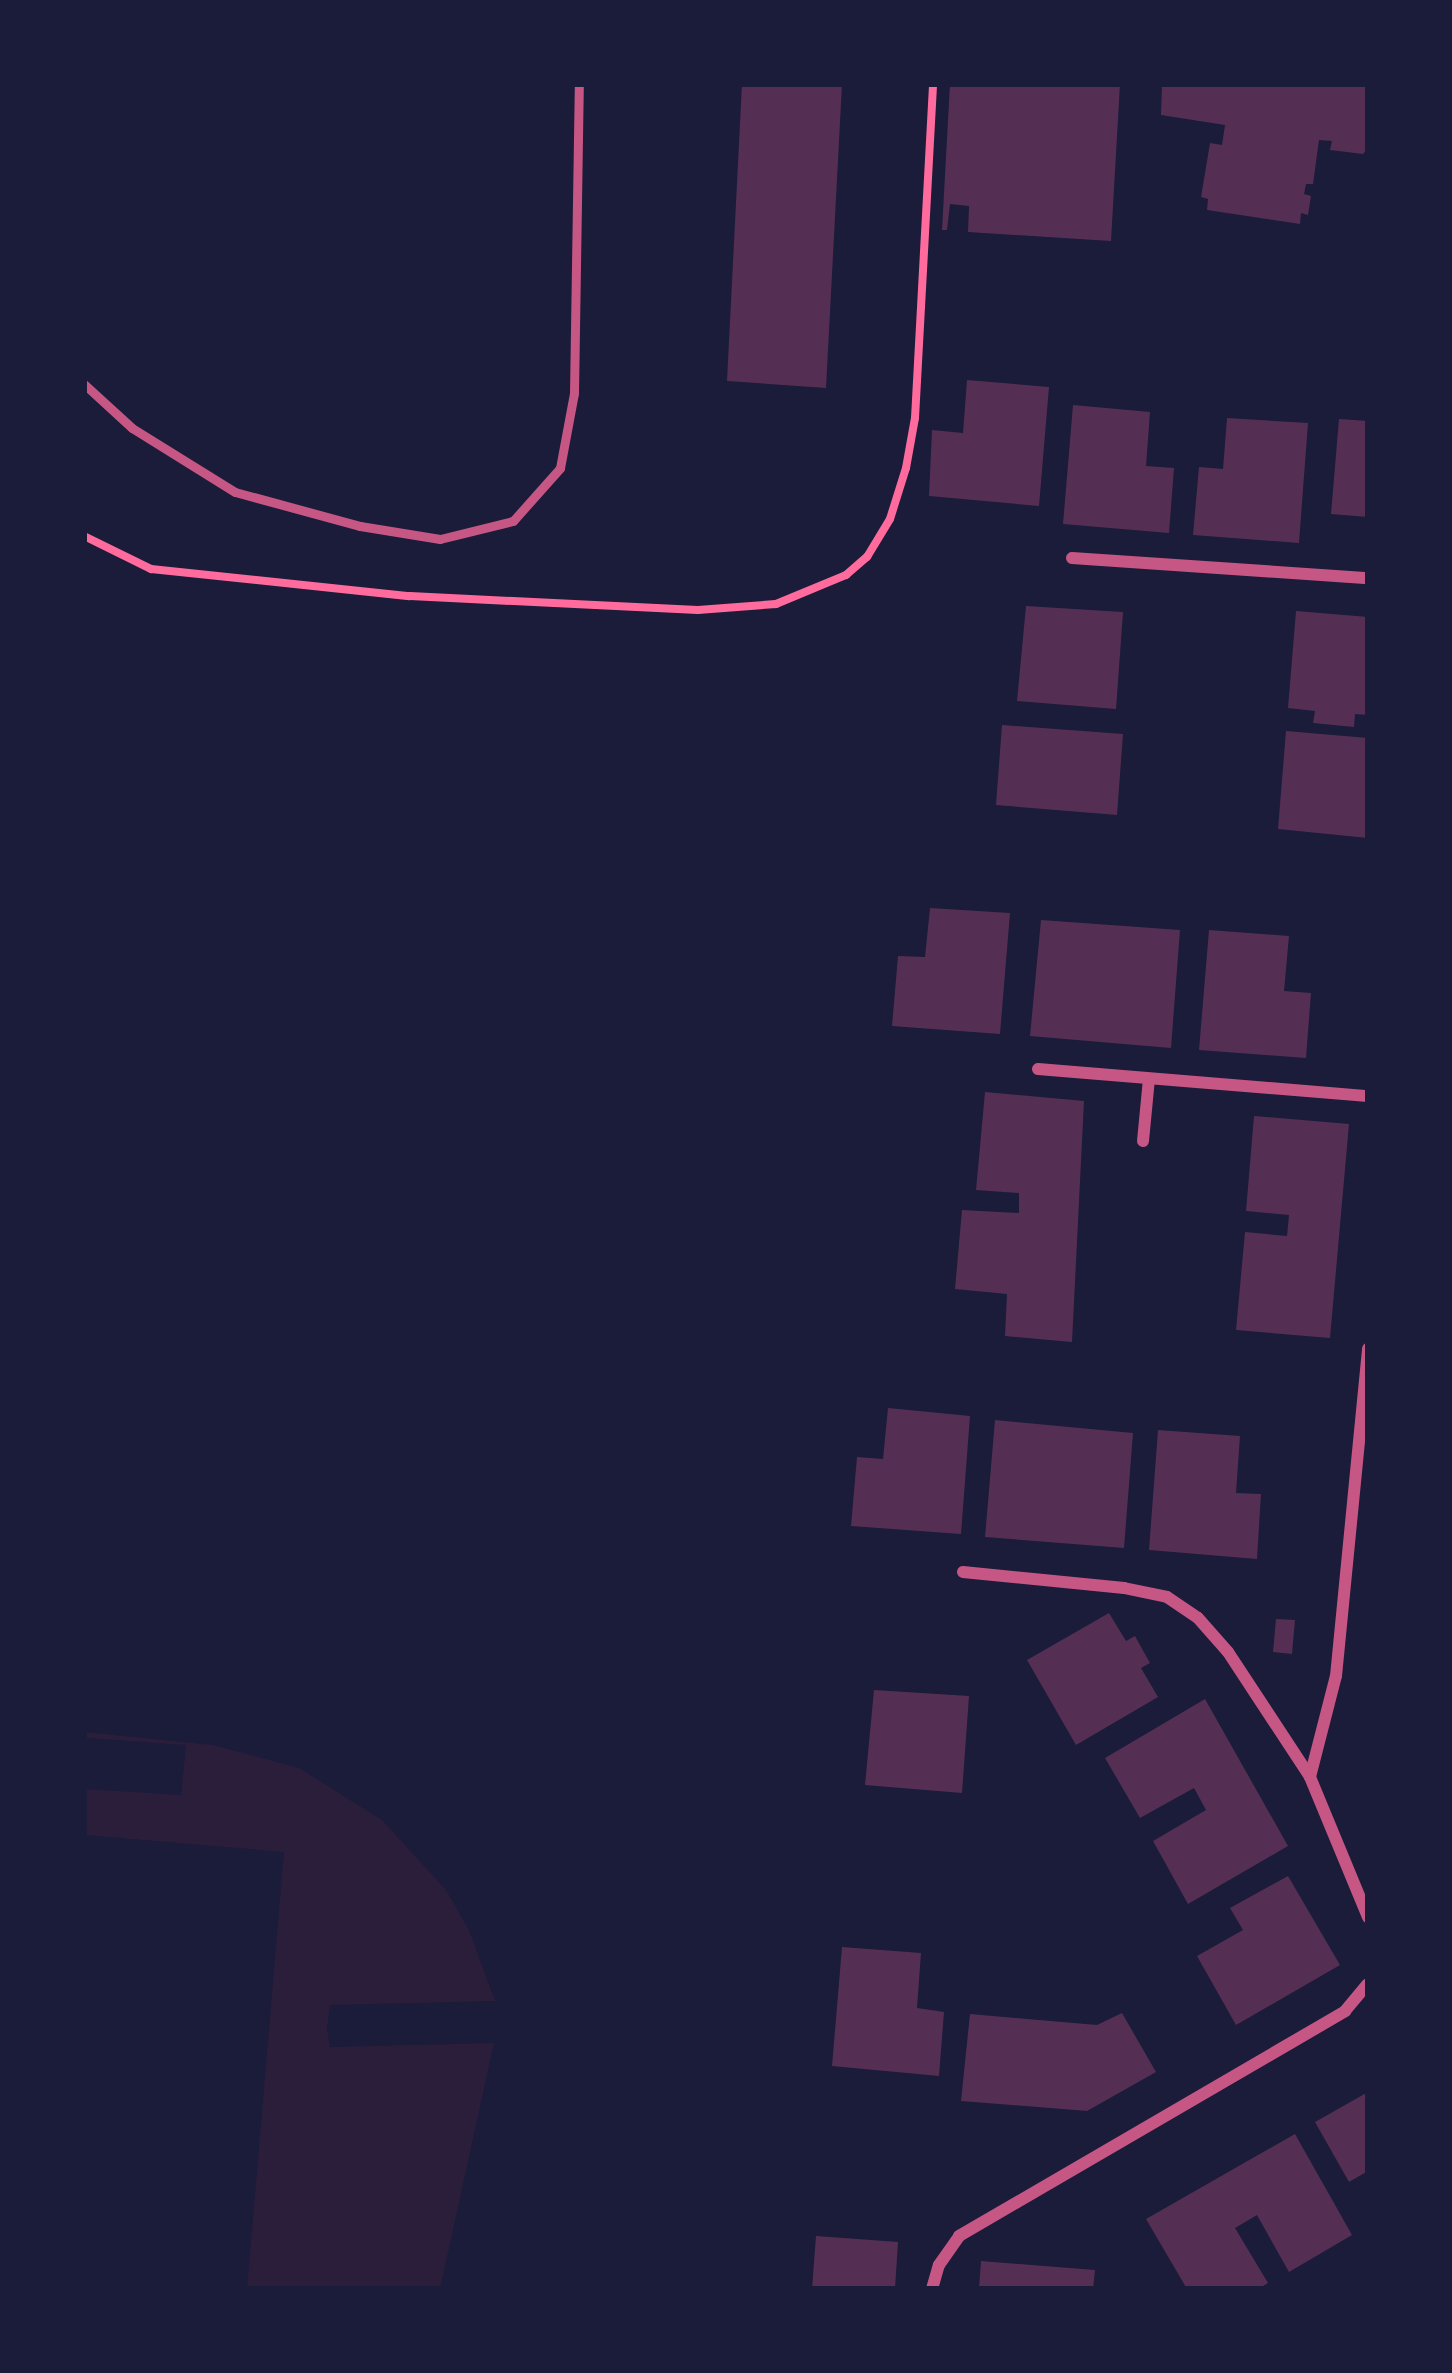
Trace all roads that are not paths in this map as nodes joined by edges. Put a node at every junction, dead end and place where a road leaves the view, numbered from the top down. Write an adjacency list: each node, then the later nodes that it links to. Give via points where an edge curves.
1 (579, 84): 2 (lane, via 574,393 560,468 514,521 440,539 235,491 132,428)
2 (84, 384)
3 (1072, 558): 4 (street)
4 (1368, 578)
5 (1038, 1069): 6 (street)
6 (1149, 1079): 7 (street); 8 (street)
7 (1368, 1096)
8 (1143, 1141)
9 (1368, 1348): 11 (street, via 1336,1676)
10 (963, 1572): 11 (street, via 1167,1597 1228,1652)
11 (1310, 1778): 12 (street)
12 (1368, 1917)
13 (1368, 1984): 14 (street, via 1345,2011 959,2236)
14 (932, 2289)

